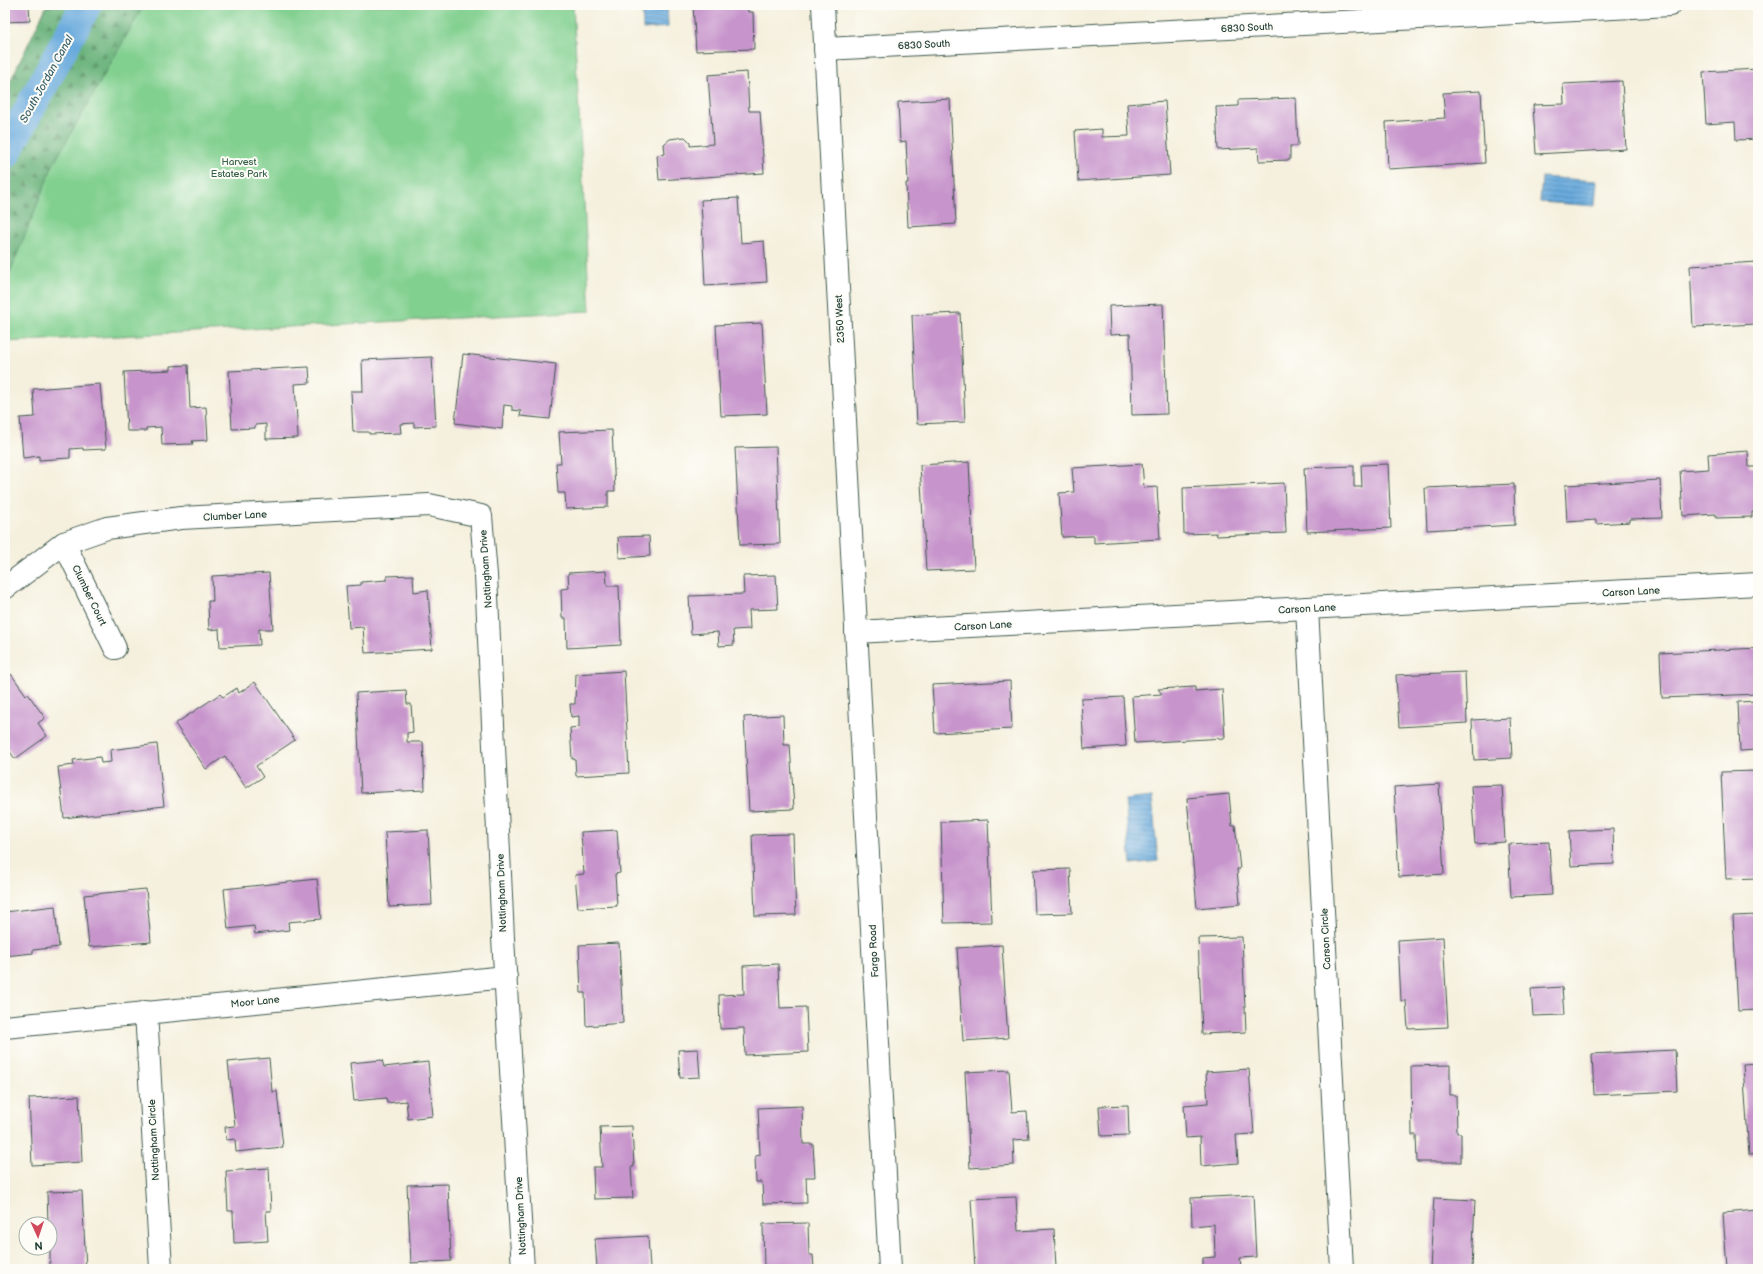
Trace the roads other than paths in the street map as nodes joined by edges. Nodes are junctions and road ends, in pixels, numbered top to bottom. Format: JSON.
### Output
{"nodes":[{"id":1,"x":823,"y":5,"type":"edge"},
{"id":2,"x":1670,"y":5,"type":"edge"},
{"id":3,"x":825,"y":49,"type":"junction"},
{"id":4,"x":481,"y":516,"type":"joint"},
{"id":5,"x":64,"y":543,"type":"junction"},
{"id":6,"x":1758,"y":584,"type":"edge"},
{"id":7,"x":5,"y":588,"type":"edge"},
{"id":8,"x":1307,"y":608,"type":"junction"},
{"id":9,"x":856,"y":632,"type":"junction"},
{"id":10,"x":115,"y":648,"type":"dead end"},
{"id":11,"x":506,"y":977,"type":"junction"},
{"id":12,"x":146,"y":1012,"type":"junction"},
{"id":13,"x":5,"y":1027,"type":"edge"},
{"id":14,"x":160,"y":1269,"type":"edge"},
{"id":15,"x":523,"y":1269,"type":"edge"},
{"id":16,"x":890,"y":1269,"type":"edge"},
{"id":17,"x":1342,"y":1269,"type":"edge"}],
"edges":[{"from":1,"to":3,"type":"street","name":"2350 West"},
{"from":2,"to":3,"type":"street","name":"6830 South"},
{"from":3,"to":9,"type":"street","name":"2350 West"},
{"from":4,"to":5,"type":"street","name":"Clumber Lane"},
{"from":4,"to":11,"type":"street","name":"Nottingham Drive"},
{"from":5,"to":7,"type":"street","name":"Clumber Lane"},
{"from":5,"to":10,"type":"street","name":"Clumber Court"},
{"from":6,"to":8,"type":"street","name":"Carson Lane"},
{"from":8,"to":9,"type":"street","name":"Carson Lane"},
{"from":8,"to":17,"type":"street","name":"Carson Circle"},
{"from":9,"to":16,"type":"street","name":"Fargo Road"},
{"from":11,"to":12,"type":"street","name":"Moor Lane"},
{"from":11,"to":15,"type":"street","name":"Nottingham Drive"},
{"from":12,"to":13,"type":"street","name":"Moor Lane"},
{"from":12,"to":14,"type":"street","name":"Nottingham Circle"}]}
